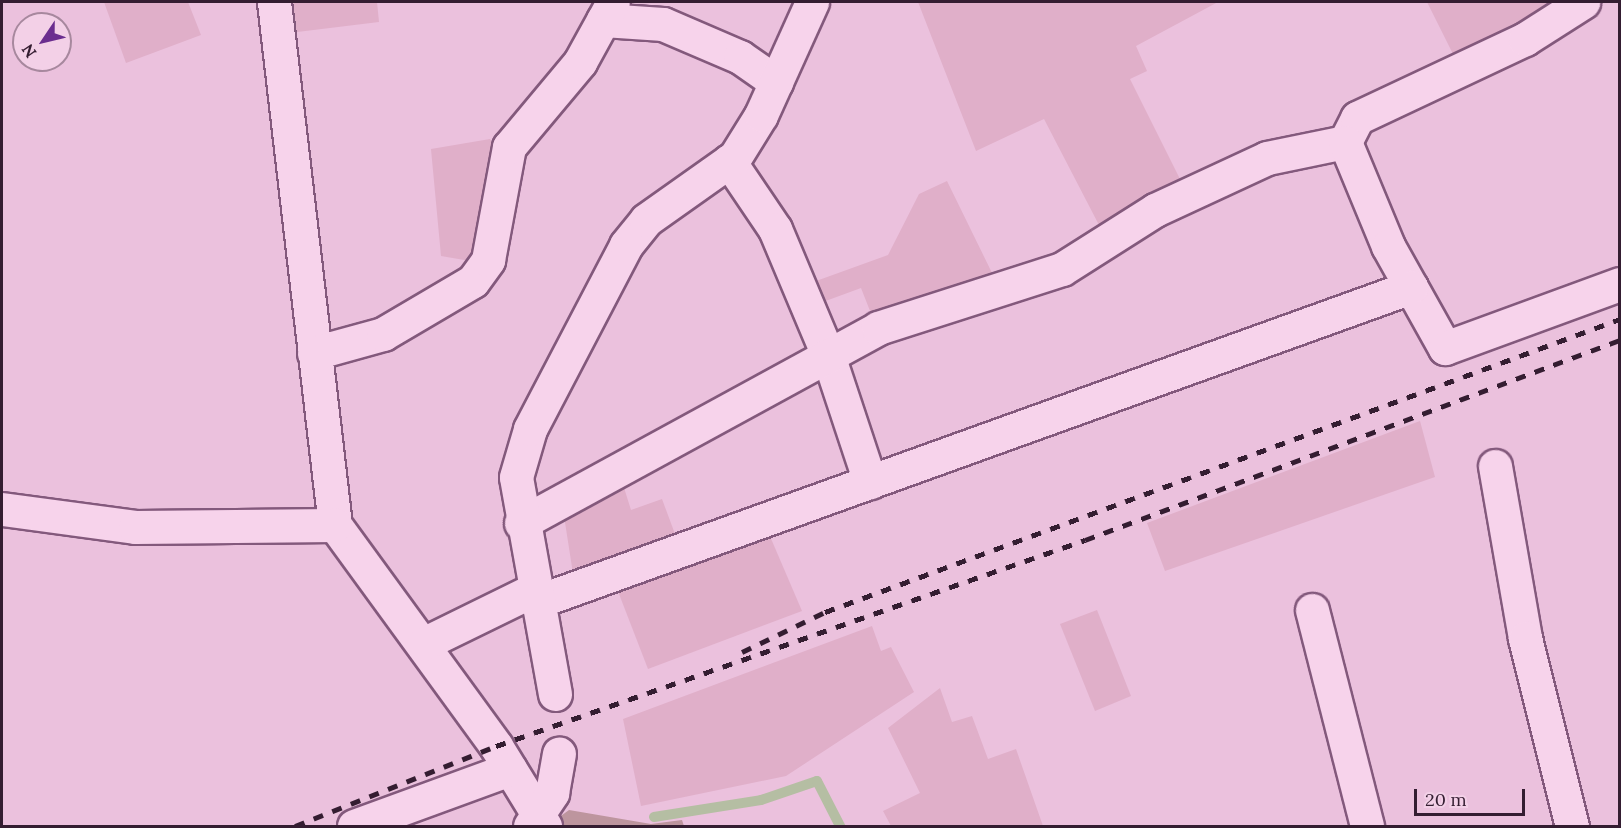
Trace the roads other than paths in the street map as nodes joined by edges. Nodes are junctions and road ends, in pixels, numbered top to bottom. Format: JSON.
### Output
{"nodes":[{"id":1,"x":274,"y":2,"type":"edge"},
{"id":2,"x":812,"y":2,"type":"edge"},
{"id":3,"x":1583,"y":2,"type":"edge"},
{"id":4,"x":608,"y":11,"type":"edge"},
{"id":5,"x":776,"y":82,"type":"junction"},
{"id":6,"x":1345,"y":142,"type":"junction"},
{"id":7,"x":729,"y":161,"type":"junction"},
{"id":8,"x":1620,"y":284,"type":"edge"},
{"id":9,"x":1411,"y":287,"type":"junction"},
{"id":10,"x":314,"y":353,"type":"junction"},
{"id":11,"x":828,"y":355,"type":"junction"},
{"id":12,"x":1495,"y":466,"type":"dead end"},
{"id":13,"x":870,"y":482,"type":"junction"},
{"id":14,"x":2,"y":509,"type":"edge"},
{"id":15,"x":521,"y":523,"type":"junction"},
{"id":16,"x":335,"y":525,"type":"junction"},
{"id":17,"x":535,"y":596,"type":"junction"},
{"id":18,"x":1312,"y":610,"type":"dead end"},
{"id":19,"x":423,"y":644,"type":"junction"},
{"id":20,"x":555,"y":694,"type":"dead end"},
{"id":21,"x":558,"y":754,"type":"dead end"},
{"id":22,"x":510,"y":769,"type":"junction"},
{"id":23,"x":537,"y":823,"type":"edge"},
{"id":24,"x":354,"y":826,"type":"edge"},
{"id":25,"x":1367,"y":826,"type":"edge"},
{"id":26,"x":1572,"y":826,"type":"edge"}],
"edges":[{"from":1,"to":10,"type":"street"},
{"from":2,"to":5,"type":"street"},
{"from":3,"to":6,"type":"street"},
{"from":4,"to":5,"type":"street"},
{"from":4,"to":10,"type":"street"},
{"from":5,"to":7,"type":"street"},
{"from":6,"to":9,"type":"street"},
{"from":6,"to":11,"type":"street"},
{"from":7,"to":11,"type":"street"},
{"from":7,"to":15,"type":"street"},
{"from":8,"to":9,"type":"street"},
{"from":9,"to":13,"type":"street"},
{"from":10,"to":16,"type":"street"},
{"from":11,"to":13,"type":"street"},
{"from":11,"to":15,"type":"street"},
{"from":12,"to":26,"type":"street"},
{"from":13,"to":17,"type":"street"},
{"from":14,"to":16,"type":"street"},
{"from":15,"to":17,"type":"street"},
{"from":16,"to":19,"type":"street"},
{"from":17,"to":19,"type":"street"},
{"from":17,"to":20,"type":"street"},
{"from":18,"to":25,"type":"street"},
{"from":19,"to":22,"type":"street"},
{"from":21,"to":23,"type":"street"},
{"from":22,"to":23,"type":"street"},
{"from":22,"to":24,"type":"street"}]}
